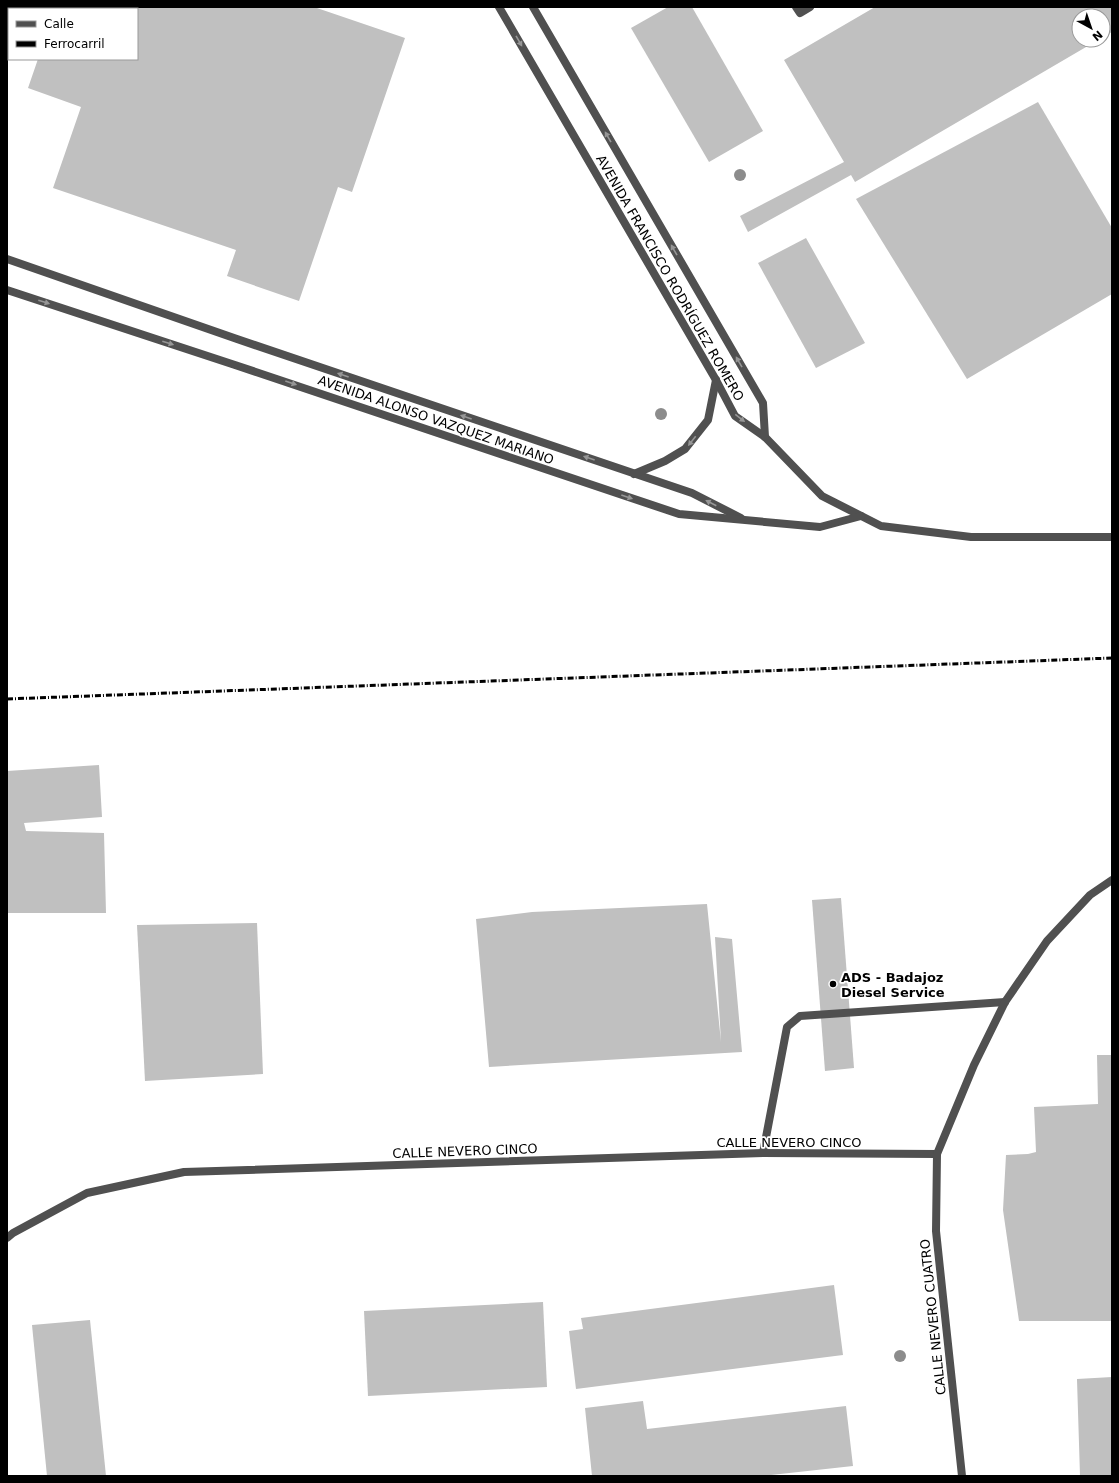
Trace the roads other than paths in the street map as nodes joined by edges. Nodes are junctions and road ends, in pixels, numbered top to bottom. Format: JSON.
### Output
{"nodes":[{"id":1,"x":500,"y":7,"type":"edge"},
{"id":2,"x":533,"y":7,"type":"edge"},
{"id":3,"x":796,"y":7,"type":"edge"},
{"id":4,"x":810,"y":7,"type":"edge"},
{"id":5,"x":7,"y":259,"type":"edge"},
{"id":6,"x":7,"y":290,"type":"edge"},
{"id":7,"x":716,"y":380,"type":"junction"},
{"id":8,"x":765,"y":437,"type":"junction"},
{"id":9,"x":634,"y":474,"type":"junction"},
{"id":10,"x":861,"y":516,"type":"junction"},
{"id":11,"x":745,"y":521,"type":"junction"},
{"id":12,"x":1112,"y":537,"type":"edge"},
{"id":13,"x":1112,"y":880,"type":"edge"},
{"id":14,"x":1005,"y":1002,"type":"junction"},
{"id":15,"x":763,"y":1153,"type":"junction"},
{"id":16,"x":937,"y":1154,"type":"junction"},
{"id":17,"x":7,"y":1238,"type":"edge"},
{"id":18,"x":962,"y":1476,"type":"edge"}],
"edges":[{"from":1,"to":7,"type":"street","name":"AVENIDA FRANCISCO RODRÍGUEZ ROMERO","one_way":true},
{"from":8,"to":2,"type":"street","name":"AVENIDA FRANCISCO RODRÍGUEZ ROMERO","one_way":true},
{"from":3,"to":4,"type":"street"},
{"from":9,"to":5,"type":"street","name":"AVENIDA ALONSO VAZQUEZ MARIANO","one_way":true},
{"from":6,"to":11,"type":"street","name":"AVENIDA ALONSO VAZQUEZ MARIANO","one_way":true},
{"from":7,"to":8,"type":"street","name":"AVENIDA FRANCISCO RODRÍGUEZ ROMERO","one_way":true},
{"from":7,"to":9,"type":"street","one_way":true},
{"from":8,"to":10,"type":"street"},
{"from":11,"to":9,"type":"street","name":"AVENIDA ALONSO VAZQUEZ MARIANO","one_way":true},
{"from":10,"to":11,"type":"street"},
{"from":10,"to":12,"type":"street"},
{"from":13,"to":14,"type":"street"},
{"from":14,"to":15,"type":"street"},
{"from":14,"to":16,"type":"street"},
{"from":15,"to":16,"type":"street","name":"CALLE NEVERO CINCO"},
{"from":15,"to":17,"type":"street","name":"CALLE NEVERO CINCO"},
{"from":16,"to":18,"type":"street","name":"CALLE NEVERO CUATRO"}]}
